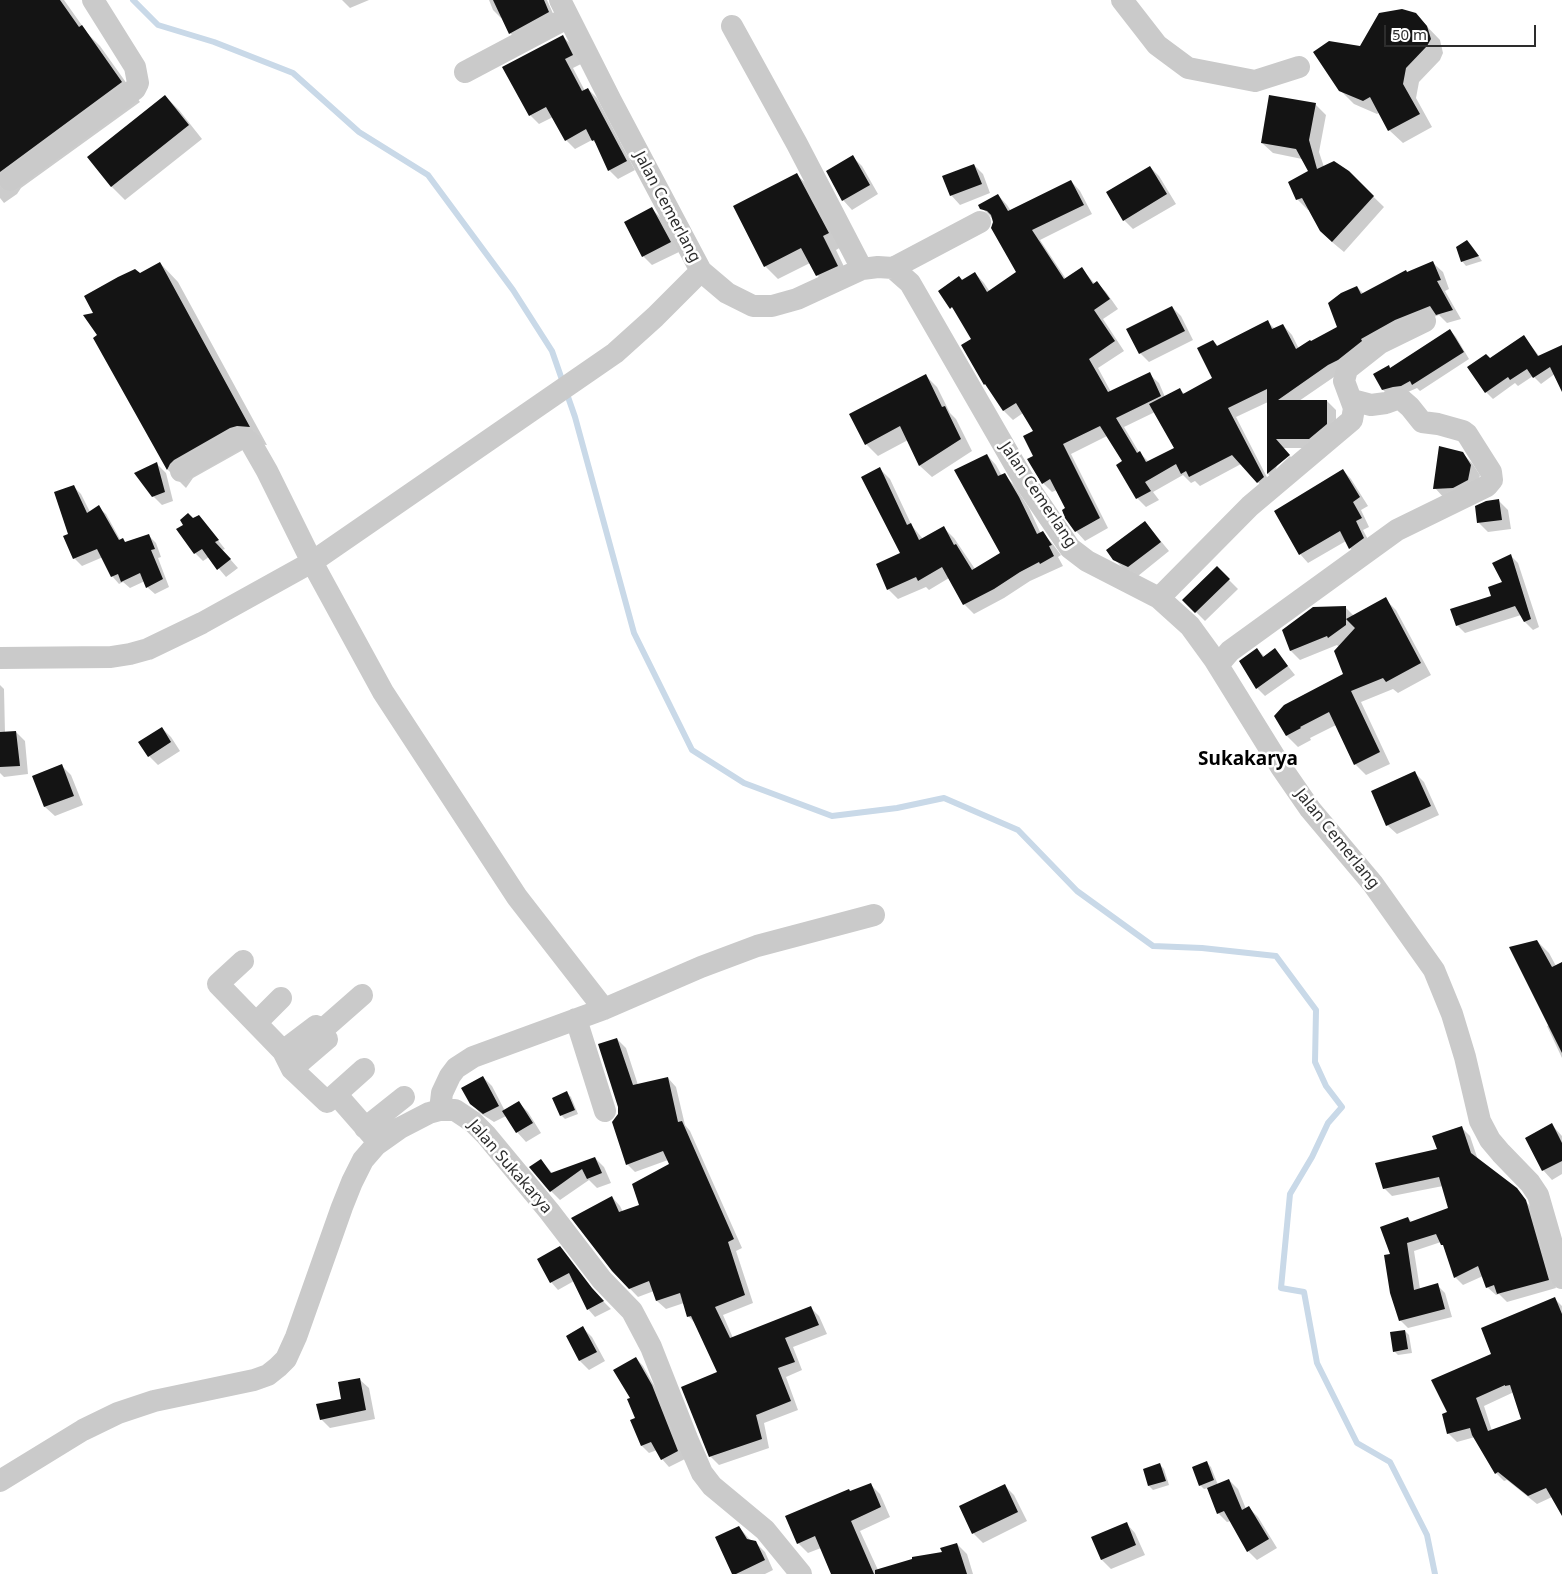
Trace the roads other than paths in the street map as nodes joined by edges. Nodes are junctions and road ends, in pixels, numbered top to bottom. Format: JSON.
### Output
{"nodes":[{"id":1,"x":92,"y":0,"type":"edge"},
{"id":2,"x":1122,"y":0,"type":"edge"},
{"id":3,"x":564,"y":9,"type":"edge"},
{"id":4,"x":732,"y":26,"type":"dead end"},
{"id":5,"x":1299,"y":67,"type":"dead end"},
{"id":6,"x":465,"y":72,"type":"dead end"},
{"id":7,"x":10,"y":180,"type":"dead end"},
{"id":8,"x":980,"y":222,"type":"dead end"},
{"id":9,"x":893,"y":268,"type":"junction"},
{"id":10,"x":862,"y":269,"type":"junction"},
{"id":11,"x":701,"y":271,"type":"junction"},
{"id":12,"x":1425,"y":321,"type":"dead end"},
{"id":13,"x":1352,"y":400,"type":"junction"},
{"id":14,"x":181,"y":472,"type":"dead end"},
{"id":15,"x":312,"y":562,"type":"junction"},
{"id":16,"x":1159,"y":598,"type":"junction"},
{"id":17,"x":0,"y":658,"type":"edge"},
{"id":18,"x":1218,"y":665,"type":"junction"},
{"id":19,"x":874,"y":915,"type":"dead end"},
{"id":20,"x":243,"y":961,"type":"dead end"},
{"id":21,"x":362,"y":995,"type":"dead end"},
{"id":22,"x":281,"y":998,"type":"dead end"},
{"id":23,"x":604,"y":1009,"type":"junction"},
{"id":24,"x":576,"y":1019,"type":"junction"},
{"id":25,"x":257,"y":1022,"type":"junction"},
{"id":26,"x":288,"y":1060,"type":"junction"},
{"id":27,"x":364,"y":1069,"type":"dead end"},
{"id":28,"x":336,"y":1094,"type":"junction"},
{"id":29,"x":404,"y":1097,"type":"dead end"},
{"id":30,"x":440,"y":1110,"type":"junction"},
{"id":31,"x":605,"y":1111,"type":"dead end"},
{"id":32,"x":372,"y":1135,"type":"junction"},
{"id":33,"x":1562,"y":1278,"type":"edge"},
{"id":34,"x":0,"y":1481,"type":"edge"},
{"id":35,"x":801,"y":1574,"type":"edge"}],
"edges":[{"from":1,"to":7,"type":"street"},
{"from":2,"to":5,"type":"street"},
{"from":3,"to":6,"type":"street"},
{"from":3,"to":11,"type":"street","name":"Jalan Cemerlang"},
{"from":4,"to":10,"type":"street"},
{"from":8,"to":9,"type":"street"},
{"from":9,"to":10,"type":"street","name":"Jalan Cemerlang"},
{"from":9,"to":16,"type":"street","name":"Jalan Cemerlang"},
{"from":10,"to":11,"type":"street","name":"Jalan Cemerlang"},
{"from":11,"to":15,"type":"street"},
{"from":12,"to":13,"type":"street"},
{"from":13,"to":16,"type":"street"},
{"from":13,"to":18,"type":"street"},
{"from":14,"to":15,"type":"street"},
{"from":15,"to":17,"type":"street"},
{"from":15,"to":23,"type":"street"},
{"from":16,"to":18,"type":"street","name":"Jalan Cemerlang"},
{"from":18,"to":33,"type":"street","name":"Jalan Cemerlang"},
{"from":19,"to":23,"type":"street"},
{"from":20,"to":25,"type":"street"},
{"from":21,"to":26,"type":"street"},
{"from":22,"to":25,"type":"street"},
{"from":23,"to":24,"type":"street"},
{"from":24,"to":30,"type":"street"},
{"from":24,"to":31,"type":"street"},
{"from":25,"to":26,"type":"street"},
{"from":26,"to":28,"type":"street"},
{"from":27,"to":28,"type":"street"},
{"from":28,"to":32,"type":"street"},
{"from":29,"to":32,"type":"street"},
{"from":30,"to":32,"type":"street"},
{"from":30,"to":35,"type":"street","name":"Jalan Sukakarya"},
{"from":32,"to":34,"type":"street"}]}
